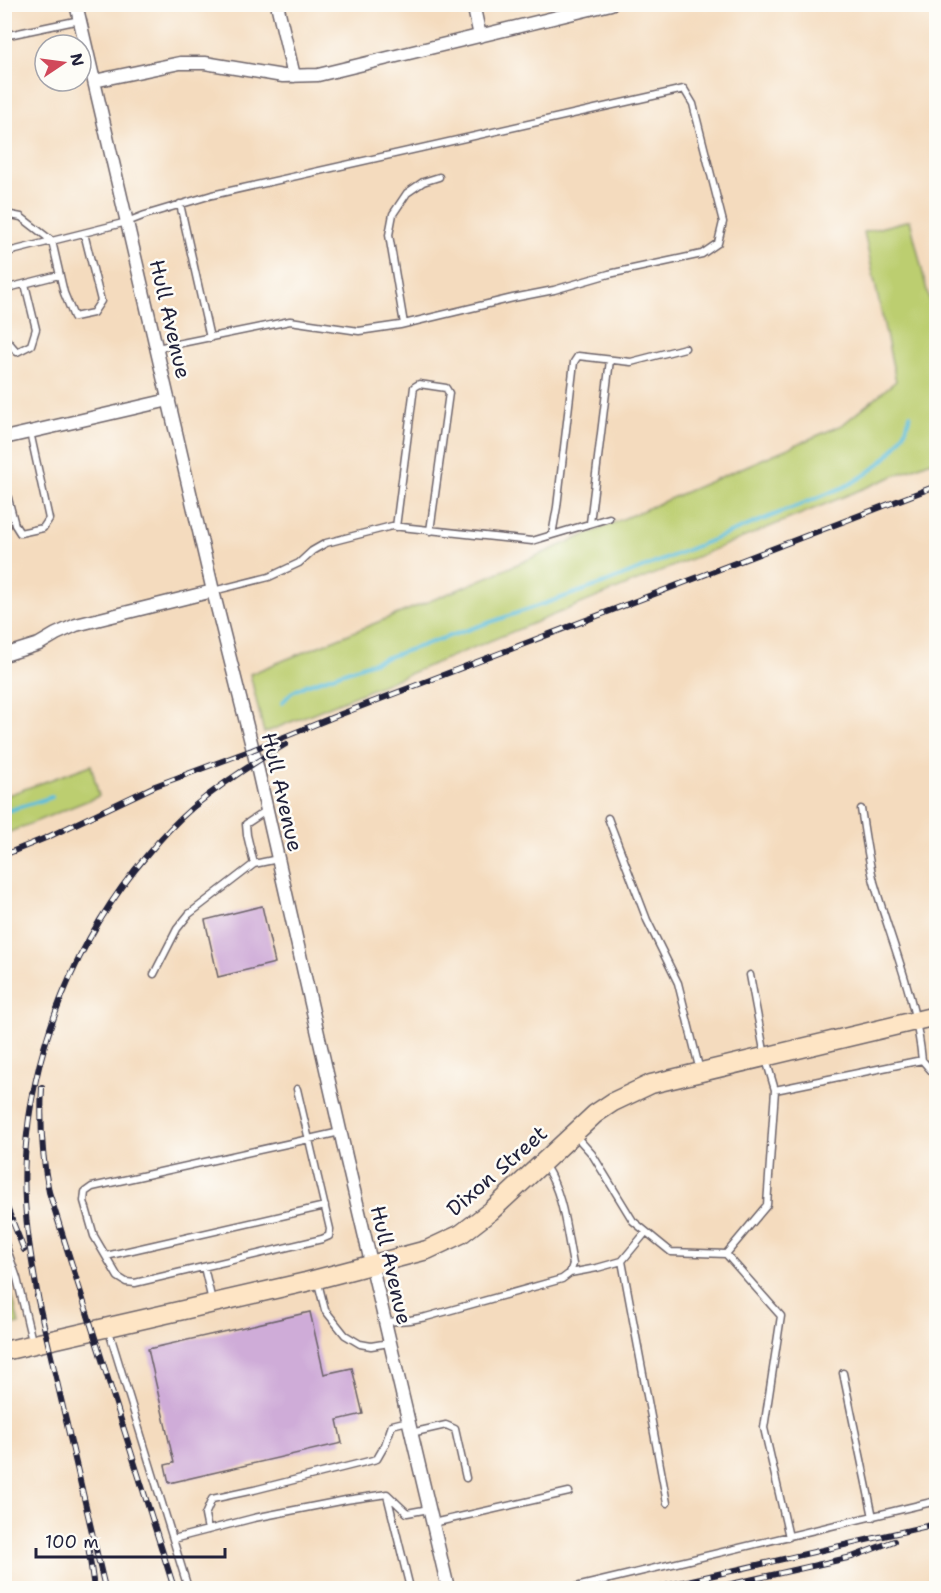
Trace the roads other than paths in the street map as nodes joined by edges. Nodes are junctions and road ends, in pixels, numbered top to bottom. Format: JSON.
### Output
{"nodes":[{"id":1,"x":76,"y":4,"type":"edge"},
{"id":2,"x":277,"y":4,"type":"edge"},
{"id":3,"x":473,"y":4,"type":"edge"},
{"id":4,"x":611,"y":4,"type":"edge"},
{"id":5,"x":80,"y":20,"type":"junction"},
{"id":6,"x":4,"y":36,"type":"edge"},
{"id":7,"x":480,"y":36,"type":"junction"},
{"id":8,"x":294,"y":76,"type":"junction"},
{"id":9,"x":94,"y":81,"type":"junction"},
{"id":10,"x":439,"y":177,"type":"dead end"},
{"id":11,"x":180,"y":204,"type":"junction"},
{"id":12,"x":4,"y":217,"type":"edge"},
{"id":13,"x":127,"y":222,"type":"junction"},
{"id":14,"x":84,"y":233,"type":"junction"},
{"id":15,"x":52,"y":241,"type":"junction"},
{"id":16,"x":4,"y":253,"type":"edge"},
{"id":17,"x":59,"y":275,"type":"junction"},
{"id":18,"x":25,"y":284,"type":"junction"},
{"id":19,"x":4,"y":289,"type":"edge"},
{"id":20,"x":404,"y":324,"type":"junction"},
{"id":21,"x":4,"y":337,"type":"edge"},
{"id":22,"x":210,"y":338,"type":"junction"},
{"id":23,"x":157,"y":348,"type":"junction"},
{"id":24,"x":685,"y":348,"type":"dead end"},
{"id":25,"x":610,"y":360,"type":"junction"},
{"id":26,"x":169,"y":400,"type":"junction"},
{"id":27,"x":30,"y":432,"type":"junction"},
{"id":28,"x":4,"y":438,"type":"edge"},
{"id":29,"x":4,"y":483,"type":"edge"},
{"id":30,"x":609,"y":518,"type":"dead end"},
{"id":31,"x":590,"y":523,"type":"junction"},
{"id":32,"x":396,"y":527,"type":"junction"},
{"id":33,"x":430,"y":531,"type":"junction"},
{"id":34,"x":552,"y":535,"type":"junction"},
{"id":35,"x":213,"y":591,"type":"junction"},
{"id":36,"x":4,"y":655,"type":"edge"},
{"id":37,"x":861,"y":809,"type":"dead end"},
{"id":38,"x":267,"y":810,"type":"junction"},
{"id":39,"x":608,"y":818,"type":"dead end"},
{"id":40,"x":278,"y":859,"type":"junction"},
{"id":41,"x":254,"y":864,"type":"junction"},
{"id":42,"x":154,"y":974,"type":"dead end"},
{"id":43,"x":750,"y":975,"type":"dead end"},
{"id":44,"x":936,"y":1016,"type":"edge"},
{"id":45,"x":916,"y":1021,"type":"junction"},
{"id":46,"x":765,"y":1056,"type":"junction"},
{"id":47,"x":922,"y":1059,"type":"junction"},
{"id":48,"x":700,"y":1072,"type":"junction"},
{"id":49,"x":936,"y":1076,"type":"edge"},
{"id":50,"x":297,"y":1089,"type":"dead end"},
{"id":51,"x":776,"y":1090,"type":"junction"},
{"id":52,"x":340,"y":1132,"type":"junction"},
{"id":53,"x":574,"y":1134,"type":"junction"},
{"id":54,"x":309,"y":1139,"type":"junction"},
{"id":55,"x":543,"y":1163,"type":"junction"},
{"id":56,"x":325,"y":1206,"type":"junction"},
{"id":57,"x":646,"y":1232,"type":"junction"},
{"id":58,"x":4,"y":1241,"type":"edge"},
{"id":59,"x":726,"y":1254,"type":"junction"},
{"id":60,"x":106,"y":1256,"type":"junction"},
{"id":61,"x":622,"y":1261,"type":"junction"},
{"id":62,"x":371,"y":1265,"type":"junction"},
{"id":63,"x":204,"y":1267,"type":"junction"},
{"id":64,"x":570,"y":1273,"type":"junction"},
{"id":65,"x":317,"y":1279,"type":"junction"},
{"id":66,"x":213,"y":1304,"type":"junction"},
{"id":67,"x":385,"y":1322,"type":"junction"},
{"id":68,"x":108,"y":1327,"type":"junction"},
{"id":69,"x":389,"y":1343,"type":"junction"},
{"id":70,"x":33,"y":1345,"type":"junction"},
{"id":71,"x":4,"y":1351,"type":"edge"},
{"id":72,"x":843,"y":1373,"type":"dead end"},
{"id":73,"x":409,"y":1427,"type":"junction"},
{"id":74,"x":466,"y":1478,"type":"dead end"},
{"id":75,"x":569,"y":1492,"type":"dead end"},
{"id":76,"x":387,"y":1494,"type":"junction"},
{"id":77,"x":936,"y":1501,"type":"edge"},
{"id":78,"x":667,"y":1503,"type":"dead end"},
{"id":79,"x":429,"y":1509,"type":"junction"},
{"id":80,"x":873,"y":1517,"type":"junction"},
{"id":81,"x":432,"y":1523,"type":"junction"},
{"id":82,"x":208,"y":1530,"type":"junction"},
{"id":83,"x":789,"y":1537,"type":"junction"},
{"id":84,"x":173,"y":1539,"type":"junction"},
{"id":85,"x":188,"y":1588,"type":"edge"},
{"id":86,"x":410,"y":1588,"type":"edge"},
{"id":87,"x":448,"y":1588,"type":"edge"},
{"id":88,"x":572,"y":1588,"type":"edge"}],
"edges":[{"from":1,"to":5,"type":"street","name":"Hull Avenue"},
{"from":2,"to":8,"type":"street"},
{"from":3,"to":7,"type":"street"},
{"from":4,"to":7,"type":"street"},
{"from":5,"to":6,"type":"lane"},
{"from":5,"to":9,"type":"street","name":"Hull Avenue"},
{"from":7,"to":8,"type":"street"},
{"from":8,"to":9,"type":"street"},
{"from":9,"to":13,"type":"street","name":"Hull Avenue"},
{"from":10,"to":20,"type":"lane"},
{"from":11,"to":13,"type":"lane"},
{"from":11,"to":20,"type":"lane"},
{"from":11,"to":22,"type":"lane"},
{"from":12,"to":15,"type":"lane"},
{"from":13,"to":14,"type":"lane"},
{"from":13,"to":23,"type":"street","name":"Hull Avenue"},
{"from":14,"to":15,"type":"lane"},
{"from":14,"to":17,"type":"lane"},
{"from":15,"to":16,"type":"lane"},
{"from":15,"to":17,"type":"lane"},
{"from":17,"to":18,"type":"lane"},
{"from":18,"to":19,"type":"lane"},
{"from":18,"to":21,"type":"lane"},
{"from":20,"to":22,"type":"lane"},
{"from":22,"to":23,"type":"lane"},
{"from":23,"to":26,"type":"street","name":"Hull Avenue"},
{"from":24,"to":25,"type":"lane"},
{"from":25,"to":31,"type":"lane"},
{"from":25,"to":34,"type":"lane"},
{"from":26,"to":27,"type":"street"},
{"from":26,"to":35,"type":"street","name":"Hull Avenue"},
{"from":27,"to":28,"type":"street"},
{"from":27,"to":29,"type":"lane"},
{"from":30,"to":31,"type":"lane"},
{"from":31,"to":34,"type":"lane"},
{"from":32,"to":33,"type":"lane"},
{"from":32,"to":33,"type":"lane"},
{"from":32,"to":35,"type":"lane"},
{"from":33,"to":34,"type":"lane"},
{"from":35,"to":36,"type":"street"},
{"from":35,"to":38,"type":"street","name":"Hull Avenue"},
{"from":37,"to":45,"type":"lane"},
{"from":38,"to":40,"type":"street","name":"Hull Avenue"},
{"from":38,"to":41,"type":"lane"},
{"from":39,"to":48,"type":"lane"},
{"from":40,"to":41,"type":"lane"},
{"from":40,"to":52,"type":"street","name":"Hull Avenue"},
{"from":41,"to":42,"type":"lane"},
{"from":43,"to":46,"type":"lane"},
{"from":44,"to":45,"type":"street","name":"Dixon Street"},
{"from":45,"to":46,"type":"street","name":"Dixon Street"},
{"from":45,"to":47,"type":"lane"},
{"from":46,"to":48,"type":"street","name":"Dixon Street"},
{"from":46,"to":51,"type":"lane"},
{"from":47,"to":49,"type":"lane"},
{"from":47,"to":51,"type":"lane"},
{"from":48,"to":53,"type":"street","name":"Dixon Street"},
{"from":50,"to":54,"type":"lane"},
{"from":51,"to":59,"type":"lane"},
{"from":52,"to":54,"type":"lane"},
{"from":52,"to":62,"type":"street","name":"Hull Avenue"},
{"from":53,"to":55,"type":"street","name":"Dixon Street"},
{"from":53,"to":57,"type":"lane"},
{"from":54,"to":56,"type":"lane"},
{"from":54,"to":60,"type":"lane"},
{"from":55,"to":62,"type":"street","name":"Dixon Street"},
{"from":55,"to":64,"type":"lane"},
{"from":56,"to":60,"type":"lane"},
{"from":56,"to":63,"type":"lane"},
{"from":57,"to":59,"type":"lane"},
{"from":57,"to":61,"type":"lane"},
{"from":58,"to":70,"type":"lane"},
{"from":59,"to":83,"type":"lane"},
{"from":60,"to":63,"type":"lane"},
{"from":61,"to":64,"type":"lane"},
{"from":61,"to":78,"type":"lane"},
{"from":62,"to":65,"type":"street","name":"Dixon Street"},
{"from":62,"to":67,"type":"street","name":"Hull Avenue"},
{"from":63,"to":66,"type":"lane"},
{"from":64,"to":67,"type":"lane"},
{"from":65,"to":66,"type":"street","name":"Dixon Street"},
{"from":65,"to":69,"type":"lane"},
{"from":66,"to":68,"type":"street","name":"Dixon Street"},
{"from":67,"to":69,"type":"street","name":"Hull Avenue"},
{"from":68,"to":70,"type":"street","name":"Dixon Street"},
{"from":68,"to":84,"type":"lane"},
{"from":69,"to":73,"type":"street","name":"Hull Avenue"},
{"from":70,"to":71,"type":"street","name":"Dixon Street"},
{"from":72,"to":80,"type":"lane"},
{"from":73,"to":74,"type":"lane"},
{"from":73,"to":79,"type":"street","name":"Hull Avenue"},
{"from":73,"to":82,"type":"lane"},
{"from":75,"to":81,"type":"lane"},
{"from":76,"to":79,"type":"lane"},
{"from":76,"to":82,"type":"lane"},
{"from":76,"to":86,"type":"lane"},
{"from":77,"to":80,"type":"lane"},
{"from":79,"to":81,"type":"street","name":"Hull Avenue"},
{"from":80,"to":83,"type":"lane"},
{"from":81,"to":87,"type":"street","name":"Hull Avenue"},
{"from":82,"to":84,"type":"lane"},
{"from":83,"to":88,"type":"lane"},
{"from":84,"to":85,"type":"lane"}]}
